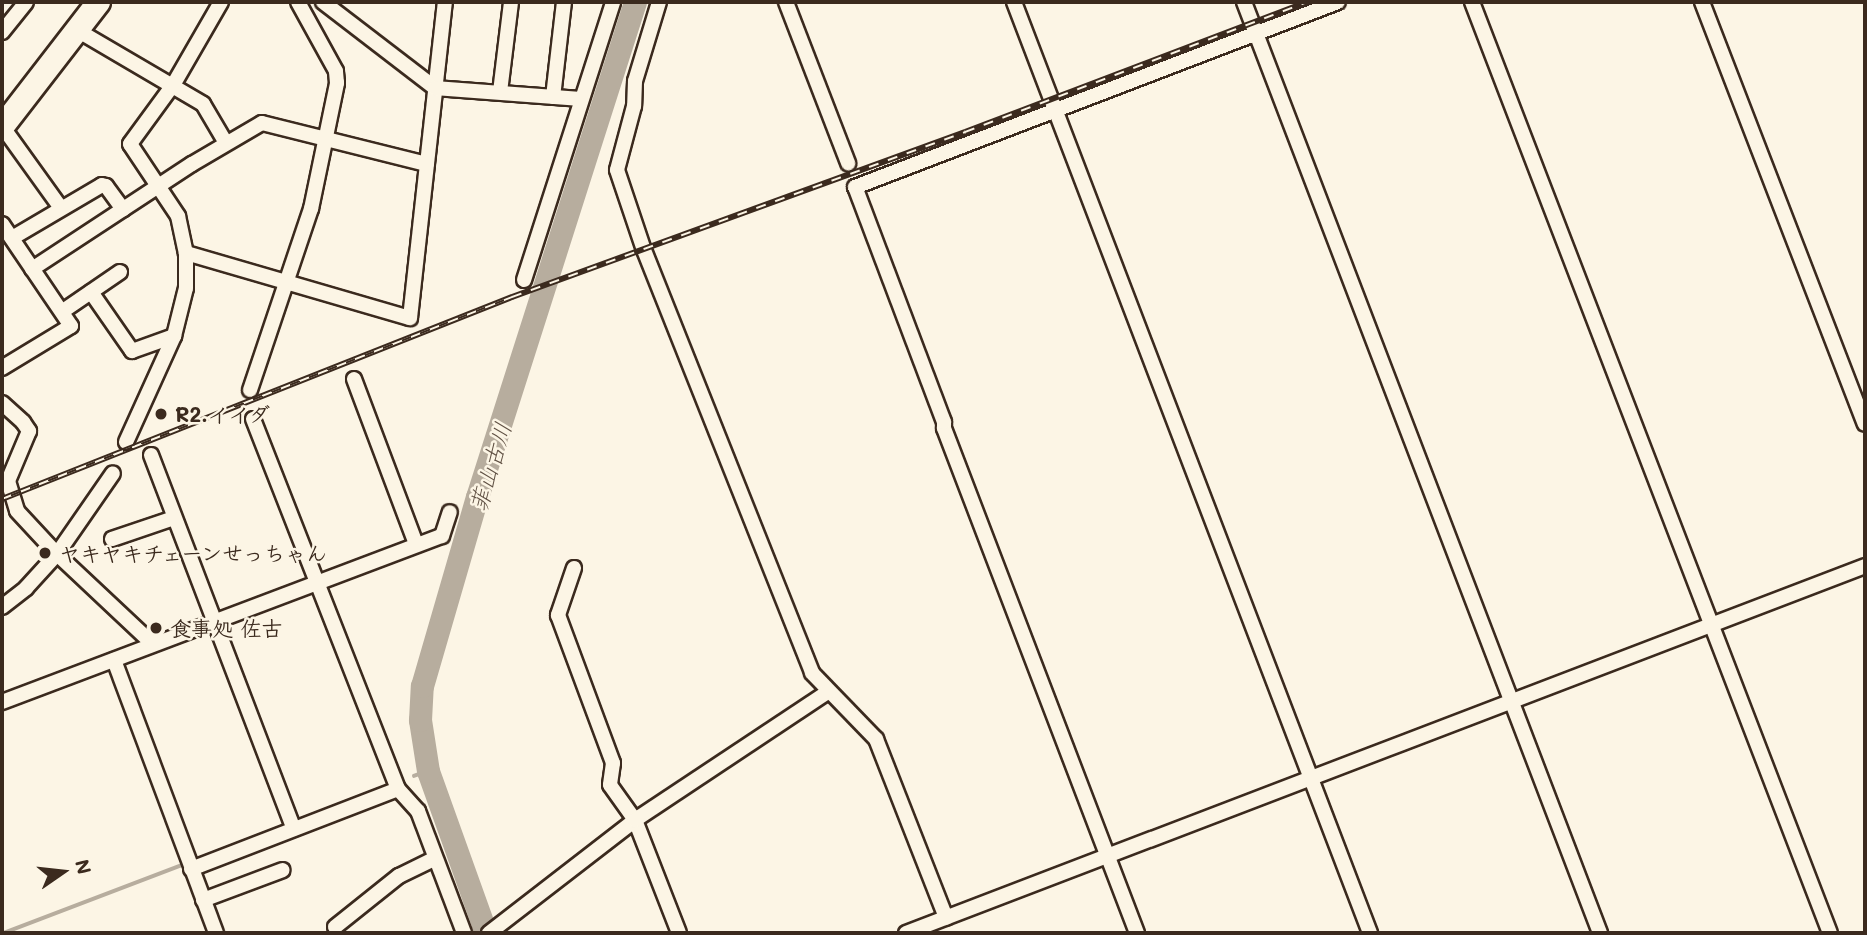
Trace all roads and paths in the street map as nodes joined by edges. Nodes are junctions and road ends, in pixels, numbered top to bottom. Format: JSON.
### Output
{"nodes":[{"id":1,"x":26,"y":2,"type":"edge"},
{"id":2,"x":98,"y":2,"type":"edge"},
{"id":3,"x":221,"y":2,"type":"edge"},
{"id":4,"x":298,"y":2,"type":"edge"},
{"id":5,"x":323,"y":2,"type":"edge"},
{"id":6,"x":445,"y":2,"type":"edge"},
{"id":7,"x":511,"y":2,"type":"edge"},
{"id":8,"x":564,"y":2,"type":"edge"},
{"id":9,"x":613,"y":2,"type":"edge"},
{"id":10,"x":659,"y":2,"type":"edge"},
{"id":11,"x":786,"y":2,"type":"edge"},
{"id":12,"x":1014,"y":2,"type":"edge"},
{"id":13,"x":1244,"y":2,"type":"edge"},
{"id":14,"x":1338,"y":2,"type":"edge"},
{"id":15,"x":1472,"y":2,"type":"edge"},
{"id":16,"x":1702,"y":2,"type":"edge"},
{"id":17,"x":77,"y":30,"type":"junction"},
{"id":18,"x":2,"y":32,"type":"edge"},
{"id":19,"x":1256,"y":33,"type":"junction"},
{"id":20,"x":173,"y":85,"type":"junction"},
{"id":21,"x":435,"y":88,"type":"junction"},
{"id":22,"x":500,"y":92,"type":"junction"},
{"id":23,"x":553,"y":97,"type":"junction"},
{"id":24,"x":581,"y":99,"type":"junction"},
{"id":25,"x":1055,"y":109,"type":"junction"},
{"id":26,"x":2,"y":126,"type":"edge"},
{"id":27,"x":325,"y":139,"type":"junction"},
{"id":28,"x":226,"y":144,"type":"junction"},
{"id":29,"x":848,"y":163,"type":"dead end"},
{"id":30,"x":427,"y":164,"type":"junction"},
{"id":31,"x":160,"y":186,"type":"junction"},
{"id":32,"x":61,"y":208,"type":"junction"},
{"id":33,"x":123,"y":209,"type":"junction"},
{"id":34,"x":2,"y":224,"type":"edge"},
{"id":35,"x":12,"y":238,"type":"junction"},
{"id":36,"x":186,"y":253,"type":"junction"},
{"id":37,"x":32,"y":268,"type":"junction"},
{"id":38,"x":120,"y":272,"type":"dead end"},
{"id":39,"x":524,"y":280,"type":"dead end"},
{"id":40,"x":286,"y":282,"type":"junction"},
{"id":41,"x":91,"y":292,"type":"junction"},
{"id":42,"x":63,"y":311,"type":"junction"},
{"id":43,"x":174,"y":336,"type":"junction"},
{"id":44,"x":2,"y":368,"type":"edge"},
{"id":45,"x":354,"y":379,"type":"dead end"},
{"id":46,"x":250,"y":390,"type":"dead end"},
{"id":47,"x":2,"y":404,"type":"edge"},
{"id":48,"x":253,"y":419,"type":"dead end"},
{"id":49,"x":1865,"y":424,"type":"edge"},
{"id":50,"x":126,"y":442,"type":"dead end"},
{"id":51,"x":151,"y":455,"type":"dead end"},
{"id":52,"x":113,"y":473,"type":"dead end"},
{"id":53,"x":450,"y":512,"type":"dead end"},
{"id":54,"x":174,"y":518,"type":"junction"},
{"id":55,"x":112,"y":539,"type":"dead end"},
{"id":56,"x":416,"y":544,"type":"junction"},
{"id":57,"x":57,"y":554,"type":"junction"},
{"id":58,"x":1865,"y":566,"type":"edge"},
{"id":59,"x":574,"y":568,"type":"dead end"},
{"id":60,"x":316,"y":582,"type":"junction"},
{"id":61,"x":2,"y":607,"type":"edge"},
{"id":62,"x":213,"y":622,"type":"junction"},
{"id":63,"x":1711,"y":626,"type":"junction"},
{"id":64,"x":153,"y":644,"type":"junction"},
{"id":65,"x":114,"y":660,"type":"junction"},
{"id":66,"x":828,"y":692,"type":"junction"},
{"id":67,"x":1513,"y":701,"type":"junction"},
{"id":68,"x":2,"y":702,"type":"edge"},
{"id":69,"x":1311,"y":778,"type":"junction"},
{"id":70,"x":398,"y":789,"type":"junction"},
{"id":71,"x":635,"y":821,"type":"junction"},
{"id":72,"x":294,"y":829,"type":"junction"},
{"id":73,"x":1108,"y":856,"type":"junction"},
{"id":74,"x":434,"y":859,"type":"junction"},
{"id":75,"x":191,"y":869,"type":"junction"},
{"id":76,"x":283,"y":870,"type":"dead end"},
{"id":77,"x":203,"y":900,"type":"junction"},
{"id":78,"x":946,"y":918,"type":"junction"},
{"id":79,"x":335,"y":927,"type":"dead end"},
{"id":80,"x":494,"y":929,"type":"edge"},
{"id":81,"x":216,"y":933,"type":"edge"},
{"id":82,"x":464,"y":933,"type":"edge"},
{"id":83,"x":679,"y":933,"type":"edge"},
{"id":84,"x":909,"y":933,"type":"edge"},
{"id":85,"x":1137,"y":933,"type":"edge"},
{"id":86,"x":1370,"y":933,"type":"edge"},
{"id":87,"x":1600,"y":933,"type":"edge"},
{"id":88,"x":1830,"y":933,"type":"edge"}],
"edges":[{"from":1,"to":18,"type":"street"},
{"from":2,"to":17,"type":"highway"},
{"from":3,"to":20,"type":"street"},
{"from":4,"to":27,"type":"street"},
{"from":5,"to":21,"type":"street"},
{"from":6,"to":21,"type":"street"},
{"from":7,"to":22,"type":"street"},
{"from":8,"to":23,"type":"street"},
{"from":9,"to":24,"type":"street"},
{"from":10,"to":66,"type":"street"},
{"from":11,"to":29,"type":"street"},
{"from":12,"to":25,"type":"street"},
{"from":13,"to":19,"type":"street"},
{"from":14,"to":19,"type":"street"},
{"from":15,"to":63,"type":"street"},
{"from":16,"to":49,"type":"street"},
{"from":17,"to":20,"type":"street"},
{"from":17,"to":26,"type":"highway"},
{"from":19,"to":25,"type":"street"},
{"from":19,"to":67,"type":"street"},
{"from":20,"to":28,"type":"street"},
{"from":20,"to":31,"type":"street"},
{"from":21,"to":22,"type":"street"},
{"from":21,"to":30,"type":"street"},
{"from":22,"to":23,"type":"street"},
{"from":23,"to":24,"type":"street"},
{"from":24,"to":39,"type":"street"},
{"from":25,"to":69,"type":"street"},
{"from":25,"to":73,"type":"street"},
{"from":26,"to":32,"type":"street"},
{"from":27,"to":28,"type":"street"},
{"from":27,"to":30,"type":"street"},
{"from":27,"to":40,"type":"street"},
{"from":28,"to":31,"type":"street"},
{"from":30,"to":40,"type":"street"},
{"from":31,"to":33,"type":"street"},
{"from":31,"to":36,"type":"street"},
{"from":32,"to":33,"type":"street"},
{"from":32,"to":35,"type":"street"},
{"from":33,"to":37,"type":"street"},
{"from":34,"to":35,"type":"street"},
{"from":35,"to":37,"type":"street"},
{"from":36,"to":40,"type":"street"},
{"from":36,"to":43,"type":"street"},
{"from":37,"to":42,"type":"street"},
{"from":38,"to":41,"type":"street"},
{"from":40,"to":46,"type":"street"},
{"from":41,"to":42,"type":"street"},
{"from":41,"to":43,"type":"street"},
{"from":42,"to":44,"type":"street"},
{"from":43,"to":50,"type":"street"},
{"from":45,"to":56,"type":"street"},
{"from":47,"to":57,"type":"street"},
{"from":48,"to":60,"type":"street"},
{"from":51,"to":54,"type":"street"},
{"from":52,"to":57,"type":"street"},
{"from":53,"to":56,"type":"street"},
{"from":54,"to":55,"type":"street"},
{"from":54,"to":62,"type":"street"},
{"from":56,"to":60,"type":"street"},
{"from":57,"to":61,"type":"street"},
{"from":57,"to":64,"type":"street"},
{"from":58,"to":63,"type":"street"},
{"from":59,"to":71,"type":"street"},
{"from":60,"to":62,"type":"street"},
{"from":60,"to":70,"type":"street"},
{"from":62,"to":64,"type":"street"},
{"from":62,"to":72,"type":"street"},
{"from":63,"to":67,"type":"street"},
{"from":63,"to":88,"type":"street"},
{"from":64,"to":65,"type":"street"},
{"from":65,"to":68,"type":"street"},
{"from":65,"to":75,"type":"street"},
{"from":66,"to":71,"type":"street"},
{"from":66,"to":78,"type":"street"},
{"from":67,"to":69,"type":"street"},
{"from":67,"to":87,"type":"street"},
{"from":69,"to":73,"type":"street"},
{"from":69,"to":86,"type":"street"},
{"from":70,"to":72,"type":"street"},
{"from":70,"to":74,"type":"street"},
{"from":71,"to":80,"type":"street"},
{"from":71,"to":83,"type":"street"},
{"from":72,"to":75,"type":"street"},
{"from":73,"to":78,"type":"street"},
{"from":73,"to":85,"type":"street"},
{"from":74,"to":79,"type":"street"},
{"from":74,"to":82,"type":"street"},
{"from":75,"to":77,"type":"street"},
{"from":76,"to":77,"type":"street"},
{"from":77,"to":81,"type":"street"},
{"from":78,"to":84,"type":"street"}]}
